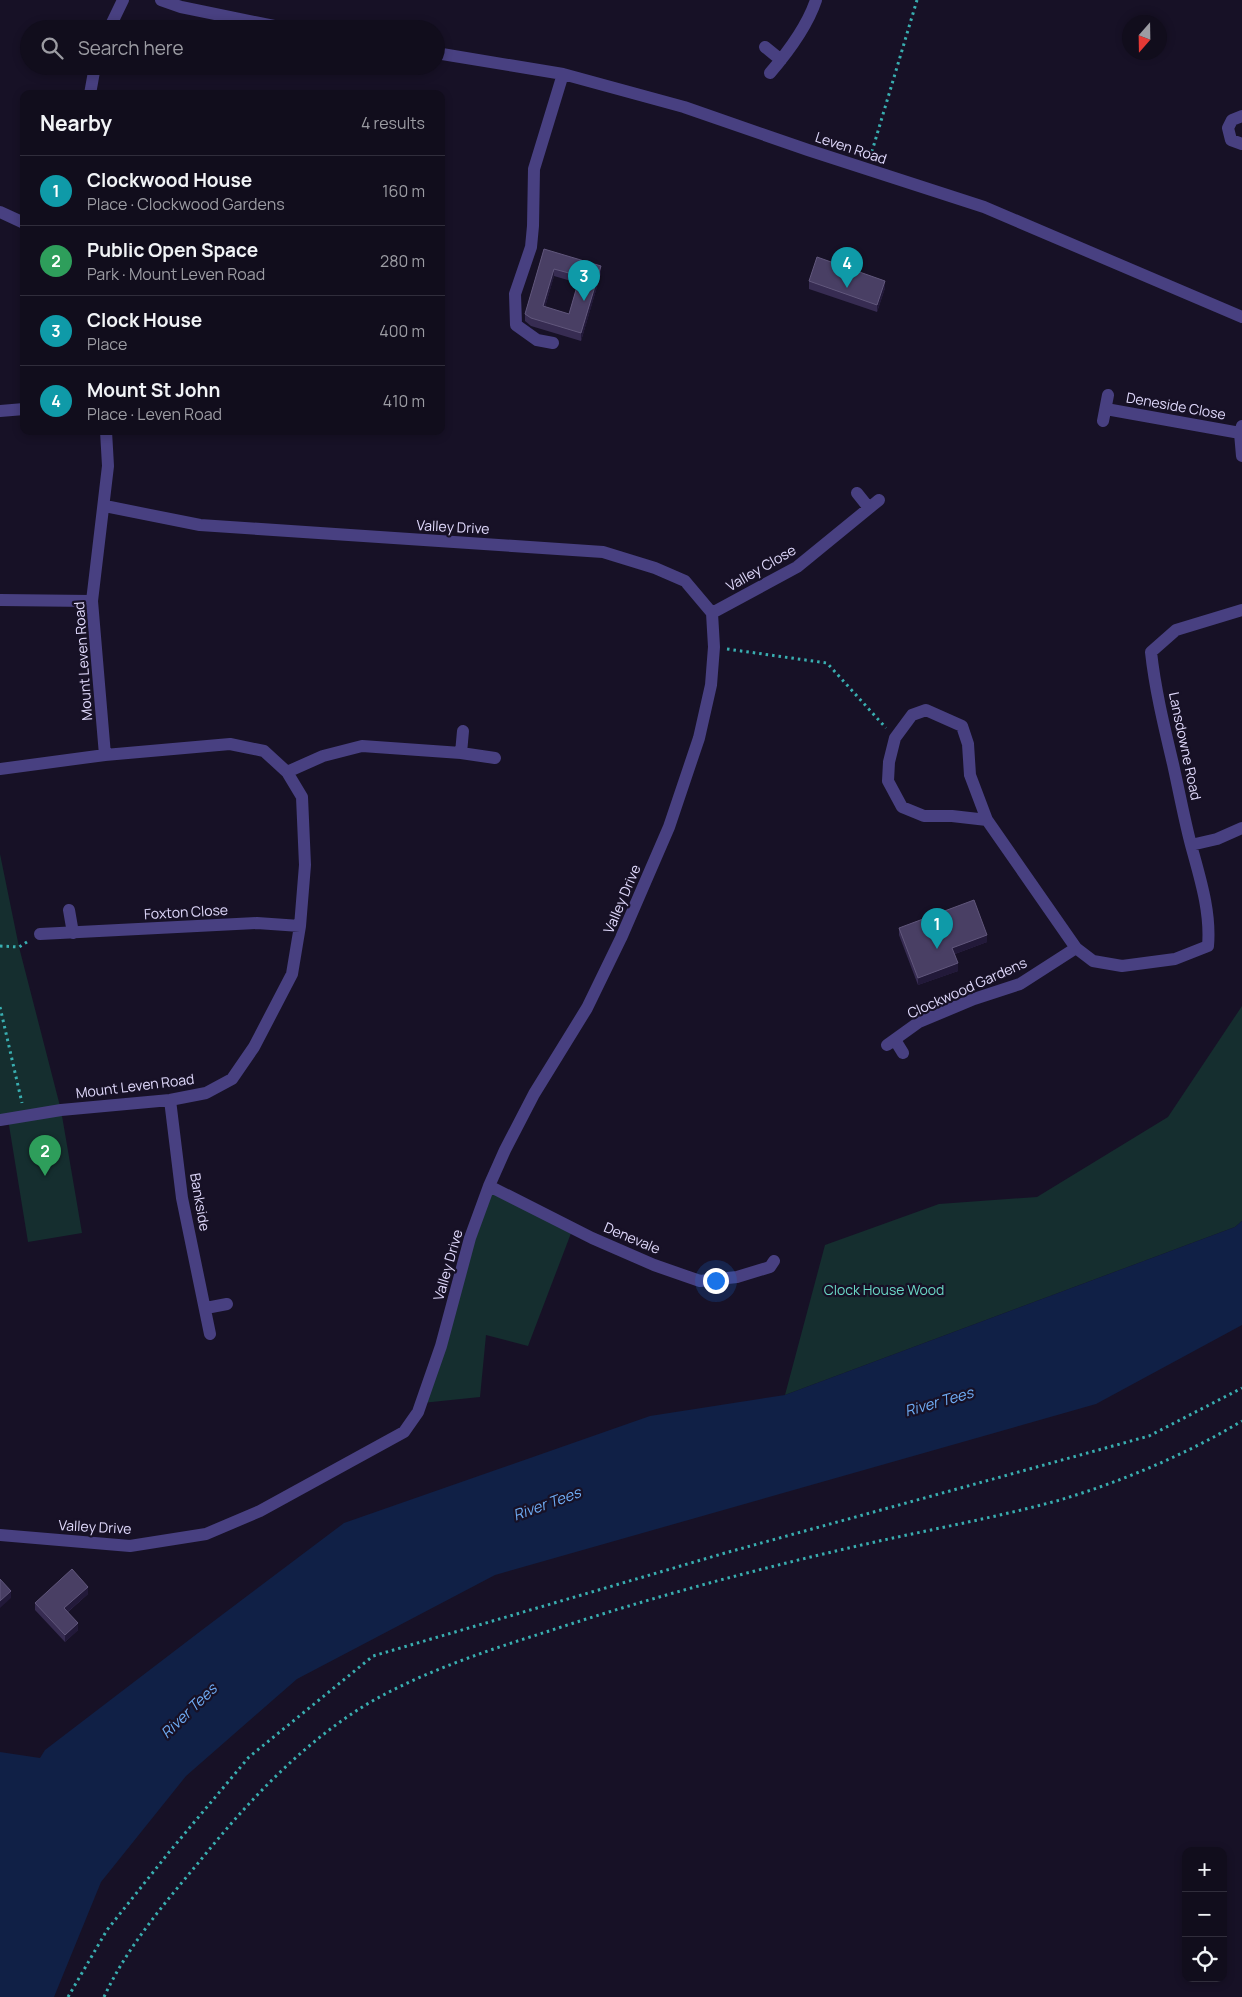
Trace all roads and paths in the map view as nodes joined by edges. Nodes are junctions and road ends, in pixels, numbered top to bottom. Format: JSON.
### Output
{"nodes":[{"id":1,"x":123,"y":0,"type":"edge"},
{"id":2,"x":161,"y":0,"type":"edge"},
{"id":3,"x":816,"y":0,"type":"edge"},
{"id":4,"x":917,"y":0,"type":"edge"},
{"id":5,"x":113,"y":20,"type":"edge"},
{"id":6,"x":245,"y":20,"type":"edge"},
{"id":7,"x":765,"y":46,"type":"dead end"},
{"id":8,"x":445,"y":54,"type":"edge"},
{"id":9,"x":781,"y":60,"type":"junction"},
{"id":10,"x":770,"y":73,"type":"dead end"},
{"id":11,"x":563,"y":74,"type":"junction"},
{"id":12,"x":93,"y":75,"type":"edge"},
{"id":13,"x":91,"y":90,"type":"edge"},
{"id":14,"x":1242,"y":116,"type":"edge"},
{"id":15,"x":1242,"y":144,"type":"edge"},
{"id":16,"x":867,"y":169,"type":"junction"},
{"id":17,"x":0,"y":212,"type":"edge"},
{"id":18,"x":20,"y":221,"type":"edge"},
{"id":19,"x":1242,"y":316,"type":"edge"},
{"id":20,"x":553,"y":343,"type":"dead end"},
{"id":21,"x":1108,"y":395,"type":"dead end"},
{"id":22,"x":20,"y":410,"type":"edge"},
{"id":23,"x":0,"y":411,"type":"edge"},
{"id":24,"x":1241,"y":429,"type":"edge"},
{"id":25,"x":106,"y":435,"type":"edge"},
{"id":26,"x":1242,"y":456,"type":"edge"},
{"id":27,"x":857,"y":493,"type":"dead end"},
{"id":28,"x":880,"y":500,"type":"dead end"},
{"id":29,"x":105,"y":506,"type":"junction"},
{"id":30,"x":869,"y":508,"type":"junction"},
{"id":31,"x":0,"y":600,"type":"edge"},
{"id":32,"x":92,"y":601,"type":"junction"},
{"id":33,"x":1242,"y":610,"type":"edge"},
{"id":34,"x":712,"y":613,"type":"junction"},
{"id":35,"x":714,"y":647,"type":"junction"},
{"id":36,"x":463,"y":731,"type":"dead end"},
{"id":37,"x":895,"y":738,"type":"junction"},
{"id":38,"x":461,"y":753,"type":"junction"},
{"id":39,"x":105,"y":755,"type":"junction"},
{"id":40,"x":495,"y":758,"type":"dead end"},
{"id":41,"x":0,"y":768,"type":"edge"},
{"id":42,"x":287,"y":772,"type":"junction"},
{"id":43,"x":987,"y":820,"type":"junction"},
{"id":44,"x":1242,"y":828,"type":"edge"},
{"id":45,"x":1191,"y":845,"type":"junction"},
{"id":46,"x":69,"y":910,"type":"dead end"},
{"id":47,"x":300,"y":926,"type":"junction"},
{"id":48,"x":73,"y":933,"type":"junction"},
{"id":49,"x":40,"y":934,"type":"joint"},
{"id":50,"x":0,"y":946,"type":"edge"},
{"id":51,"x":1076,"y":948,"type":"junction"},
{"id":52,"x":0,"y":1006,"type":"edge"},
{"id":53,"x":904,"y":1053,"type":"dead end"},
{"id":54,"x":170,"y":1100,"type":"junction"},
{"id":55,"x":25,"y":1116,"type":"junction"},
{"id":56,"x":0,"y":1120,"type":"edge"},
{"id":57,"x":489,"y":1186,"type":"junction"},
{"id":58,"x":770,"y":1260,"type":"dead end"},
{"id":59,"x":227,"y":1304,"type":"dead end"},
{"id":60,"x":206,"y":1308,"type":"junction"},
{"id":61,"x":210,"y":1334,"type":"dead end"},
{"id":62,"x":1242,"y":1388,"type":"edge"},
{"id":63,"x":1242,"y":1421,"type":"edge"},
{"id":64,"x":0,"y":1535,"type":"edge"},
{"id":65,"x":68,"y":1997,"type":"edge"},
{"id":66,"x":104,"y":1997,"type":"edge"}],
"edges":[{"from":1,"to":5,"type":"street"},
{"from":2,"to":6,"type":"street"},
{"from":3,"to":9,"type":"street"},
{"from":4,"to":16,"type":"path"},
{"from":7,"to":9,"type":"street"},
{"from":8,"to":11,"type":"street","name":"Leven Road"},
{"from":9,"to":10,"type":"street"},
{"from":11,"to":16,"type":"street","name":"Leven Road"},
{"from":11,"to":20,"type":"street"},
{"from":12,"to":13,"type":"street"},
{"from":14,"to":15,"type":"street"},
{"from":16,"to":19,"type":"street","name":"Leven Road"},
{"from":17,"to":18,"type":"street"},
{"from":21,"to":24,"type":"street","name":"Deneside Close"},
{"from":22,"to":23,"type":"street"},
{"from":24,"to":26,"type":"street"},
{"from":25,"to":29,"type":"street"},
{"from":27,"to":30,"type":"street"},
{"from":28,"to":30,"type":"street","name":"Valley Close"},
{"from":29,"to":32,"type":"street","name":"Mount Leven Road"},
{"from":29,"to":34,"type":"street","name":"Valley Drive"},
{"from":30,"to":34,"type":"street","name":"Valley Close"},
{"from":31,"to":32,"type":"street"},
{"from":32,"to":39,"type":"street","name":"Mount Leven Road"},
{"from":33,"to":45,"type":"street","name":"Lansdowne Road"},
{"from":34,"to":35,"type":"street","name":"Valley Drive"},
{"from":35,"to":37,"type":"path"},
{"from":35,"to":57,"type":"street","name":"Valley Drive"},
{"from":36,"to":38,"type":"street"},
{"from":37,"to":43,"type":"street"},
{"from":37,"to":43,"type":"street"},
{"from":38,"to":40,"type":"street"},
{"from":38,"to":42,"type":"street"},
{"from":39,"to":41,"type":"street","name":"Mount Leven Road"},
{"from":39,"to":42,"type":"street","name":"Mount Leven Road"},
{"from":42,"to":47,"type":"street","name":"Mount Leven Road"},
{"from":43,"to":51,"type":"street"},
{"from":44,"to":45,"type":"street"},
{"from":45,"to":51,"type":"street","name":"Lansdowne Road"},
{"from":46,"to":48,"type":"street"},
{"from":47,"to":48,"type":"street","name":"Foxton Close"},
{"from":47,"to":54,"type":"street","name":"Mount Leven Road"},
{"from":48,"to":49,"type":"street","name":"Foxton Close"},
{"from":49,"to":50,"type":"path"},
{"from":51,"to":53,"type":"street","name":"Clockwood Gardens"},
{"from":52,"to":55,"type":"path"},
{"from":54,"to":55,"type":"street","name":"Mount Leven Road"},
{"from":54,"to":60,"type":"street","name":"Bankside"},
{"from":55,"to":56,"type":"street","name":"Mount Leven Road"},
{"from":57,"to":58,"type":"street","name":"Denevale"},
{"from":57,"to":64,"type":"street","name":"Valley Drive"},
{"from":59,"to":60,"type":"street"},
{"from":60,"to":61,"type":"street","name":"Bankside"},
{"from":62,"to":65,"type":"path"},
{"from":63,"to":66,"type":"path"}]}
